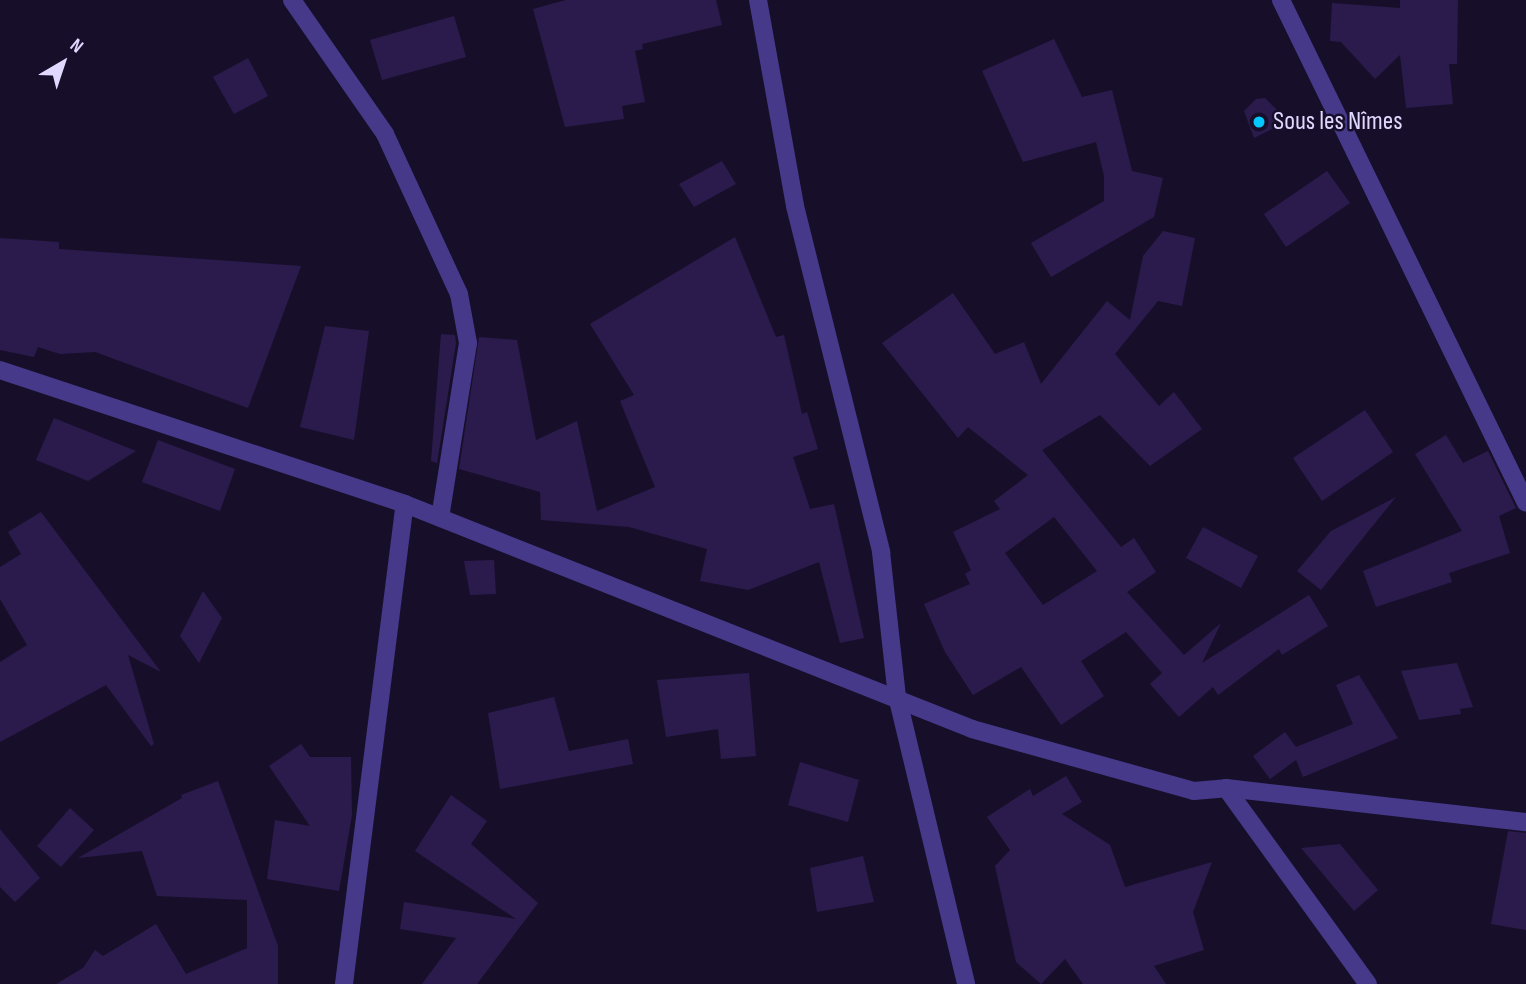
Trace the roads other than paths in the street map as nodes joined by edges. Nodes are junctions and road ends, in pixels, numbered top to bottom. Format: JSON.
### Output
{"nodes":[{"id":1,"x":292,"y":0,"type":"edge"},
{"id":2,"x":758,"y":0,"type":"edge"},
{"id":3,"x":1281,"y":0,"type":"edge"},
{"id":4,"x":0,"y":370,"type":"edge"},
{"id":5,"x":1526,"y":503,"type":"edge"},
{"id":6,"x":405,"y":505,"type":"junction"},
{"id":7,"x":440,"y":518,"type":"junction"},
{"id":8,"x":897,"y":696,"type":"junction"},
{"id":9,"x":1226,"y":789,"type":"junction"},
{"id":10,"x":1526,"y":822,"type":"edge"},
{"id":11,"x":344,"y":984,"type":"edge"},
{"id":12,"x":966,"y":984,"type":"edge"},
{"id":13,"x":1368,"y":984,"type":"edge"}],
"edges":[{"from":1,"to":7,"type":"street"},
{"from":2,"to":8,"type":"street"},
{"from":3,"to":5,"type":"street"},
{"from":4,"to":6,"type":"street"},
{"from":6,"to":7,"type":"street"},
{"from":6,"to":11,"type":"street"},
{"from":7,"to":8,"type":"street"},
{"from":8,"to":9,"type":"street"},
{"from":8,"to":12,"type":"street"},
{"from":9,"to":10,"type":"street"},
{"from":9,"to":13,"type":"street"}]}
